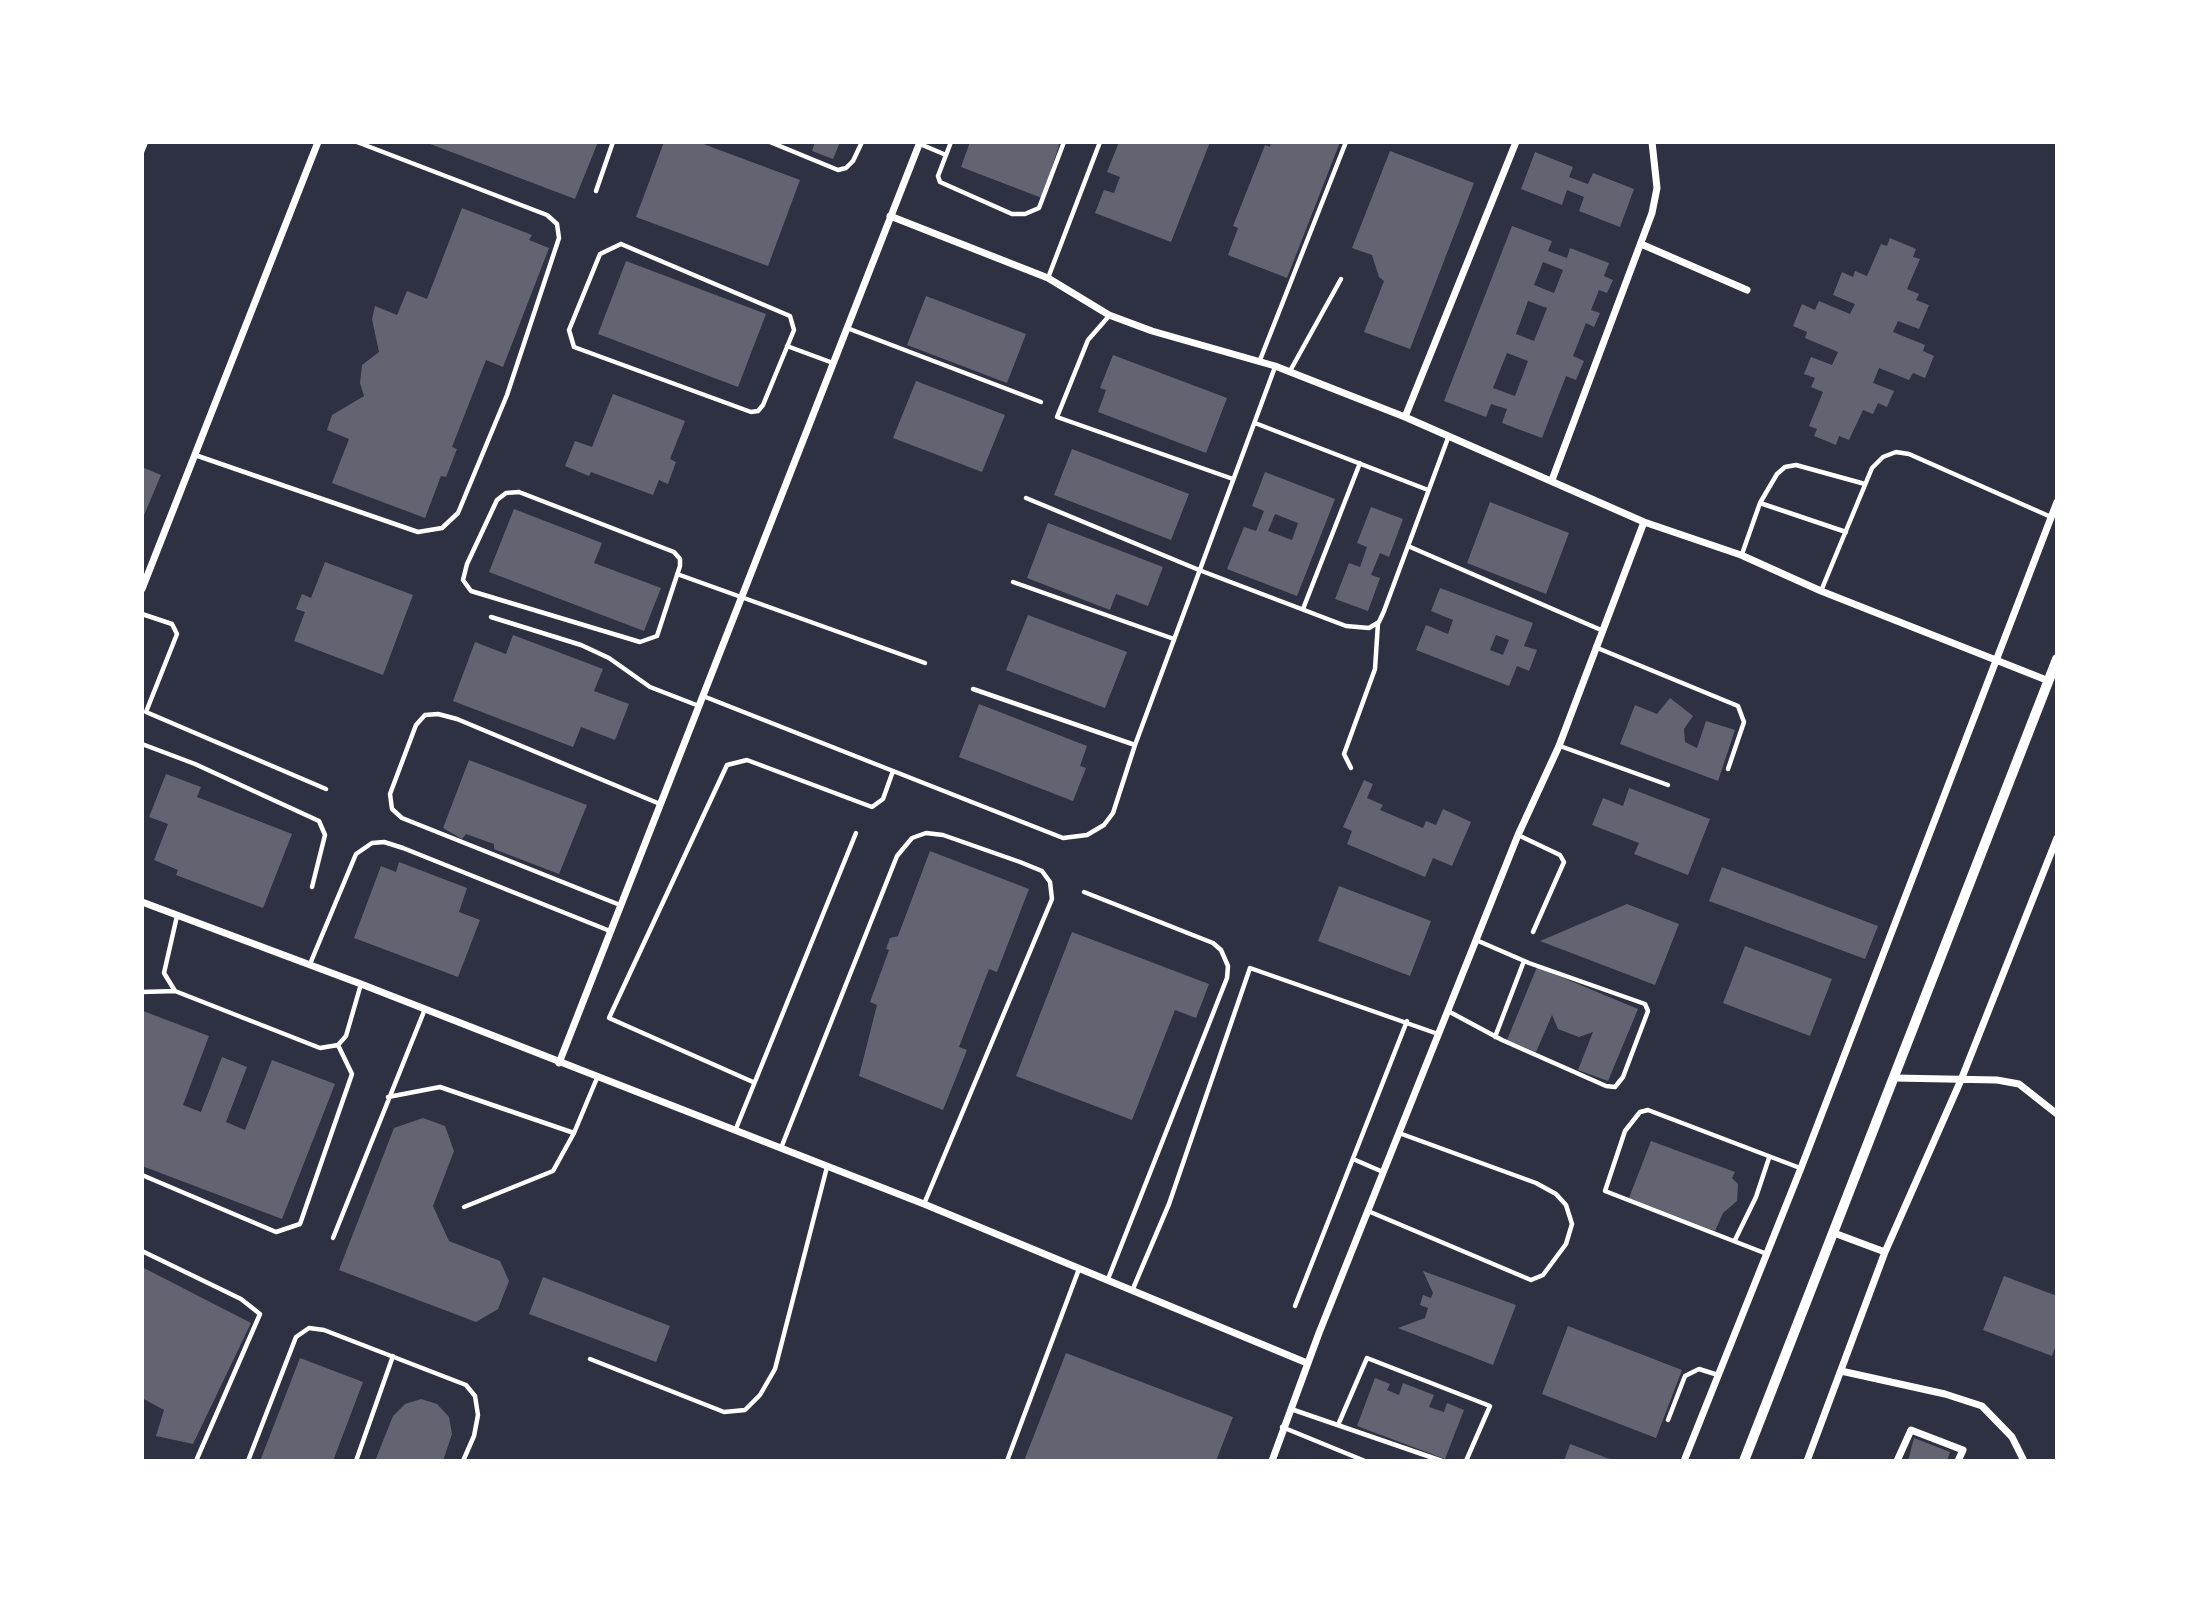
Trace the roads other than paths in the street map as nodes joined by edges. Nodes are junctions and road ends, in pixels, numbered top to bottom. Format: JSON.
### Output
{"nodes":[{"id":1,"x":146,"y":142,"type":"edge"},
{"id":2,"x":318,"y":142,"type":"edge"},
{"id":3,"x":358,"y":142,"type":"edge"},
{"id":4,"x":613,"y":142,"type":"edge"},
{"id":5,"x":770,"y":142,"type":"edge"},
{"id":6,"x":862,"y":142,"type":"edge"},
{"id":7,"x":951,"y":142,"type":"edge"},
{"id":8,"x":1064,"y":142,"type":"edge"},
{"id":9,"x":1100,"y":142,"type":"edge"},
{"id":10,"x":1346,"y":142,"type":"edge"},
{"id":11,"x":1516,"y":142,"type":"edge"},
{"id":12,"x":1653,"y":142,"type":"edge"},
{"id":13,"x":919,"y":143,"type":"edge"},
{"id":14,"x":142,"y":152,"type":"edge"},
{"id":15,"x":946,"y":155,"type":"junction"},
{"id":16,"x":596,"y":191,"type":"dead end"},
{"id":17,"x":890,"y":216,"type":"junction"},
{"id":18,"x":1641,"y":244,"type":"junction"},
{"id":19,"x":1048,"y":278,"type":"junction"},
{"id":20,"x":1341,"y":279,"type":"dead end"},
{"id":21,"x":1747,"y":290,"type":"dead end"},
{"id":22,"x":1109,"y":315,"type":"junction"},
{"id":23,"x":847,"y":328,"type":"junction"},
{"id":24,"x":787,"y":346,"type":"junction"},
{"id":25,"x":1259,"y":360,"type":"junction"},
{"id":26,"x":833,"y":363,"type":"junction"},
{"id":27,"x":1275,"y":366,"type":"junction"},
{"id":28,"x":1289,"y":372,"type":"junction"},
{"id":29,"x":1041,"y":402,"type":"dead end"},
{"id":30,"x":1405,"y":417,"type":"junction"},
{"id":31,"x":1255,"y":423,"type":"junction"},
{"id":32,"x":1448,"y":438,"type":"junction"},
{"id":33,"x":194,"y":455,"type":"junction"},
{"id":34,"x":1360,"y":463,"type":"junction"},
{"id":35,"x":1233,"y":479,"type":"junction"},
{"id":36,"x":1552,"y":480,"type":"junction"},
{"id":37,"x":1865,"y":484,"type":"junction"},
{"id":38,"x":1428,"y":490,"type":"junction"},
{"id":39,"x":1026,"y":498,"type":"dead end"},
{"id":40,"x":2057,"y":502,"type":"edge"},
{"id":41,"x":1760,"y":503,"type":"junction"},
{"id":42,"x":2051,"y":517,"type":"junction"},
{"id":43,"x":1644,"y":522,"type":"junction"},
{"id":44,"x":1846,"y":532,"type":"junction"},
{"id":45,"x":1408,"y":547,"type":"junction"},
{"id":46,"x":1741,"y":555,"type":"junction"},
{"id":47,"x":1199,"y":570,"type":"junction"},
{"id":48,"x":677,"y":574,"type":"junction"},
{"id":49,"x":1013,"y":582,"type":"dead end"},
{"id":50,"x":142,"y":589,"type":"edge"},
{"id":51,"x":1821,"y":591,"type":"junction"},
{"id":52,"x":740,"y":599,"type":"junction"},
{"id":53,"x":1303,"y":609,"type":"junction"},
{"id":54,"x":142,"y":614,"type":"edge"},
{"id":55,"x":491,"y":617,"type":"dead end"},
{"id":56,"x":1378,"y":622,"type":"junction"},
{"id":57,"x":1601,"y":630,"type":"junction"},
{"id":58,"x":1174,"y":639,"type":"junction"},
{"id":59,"x":1594,"y":647,"type":"junction"},
{"id":60,"x":2057,"y":659,"type":"edge"},
{"id":61,"x":1997,"y":660,"type":"junction"},
{"id":62,"x":925,"y":663,"type":"dead end"},
{"id":63,"x":2049,"y":681,"type":"junction"},
{"id":64,"x":973,"y":689,"type":"dead end"},
{"id":65,"x":703,"y":696,"type":"junction"},
{"id":66,"x":699,"y":706,"type":"junction"},
{"id":67,"x":142,"y":744,"type":"edge"},
{"id":68,"x":1135,"y":745,"type":"junction"},
{"id":69,"x":1559,"y":746,"type":"junction"},
{"id":70,"x":1351,"y":768,"type":"dead end"},
{"id":71,"x":1728,"y":769,"type":"dead end"},
{"id":72,"x":893,"y":771,"type":"junction"},
{"id":73,"x":1668,"y":785,"type":"dead end"},
{"id":74,"x":326,"y":789,"type":"dead end"},
{"id":75,"x":661,"y":804,"type":"junction"},
{"id":76,"x":856,"y":833,"type":"dead end"},
{"id":77,"x":1518,"y":835,"type":"junction"},
{"id":78,"x":2057,"y":838,"type":"edge"},
{"id":79,"x":312,"y":887,"type":"dead end"},
{"id":80,"x":1084,"y":892,"type":"dead end"},
{"id":81,"x":142,"y":902,"type":"edge"},
{"id":82,"x":620,"y":905,"type":"junction"},
{"id":83,"x":177,"y":915,"type":"junction"},
{"id":84,"x":610,"y":931,"type":"junction"},
{"id":85,"x":1533,"y":932,"type":"dead end"},
{"id":86,"x":1476,"y":940,"type":"junction"},
{"id":87,"x":1524,"y":961,"type":"junction"},
{"id":88,"x":310,"y":964,"type":"junction"},
{"id":89,"x":361,"y":984,"type":"junction"},
{"id":90,"x":175,"y":991,"type":"junction"},
{"id":91,"x":142,"y":992,"type":"edge"},
{"id":92,"x":425,"y":1009,"type":"junction"},
{"id":93,"x":1448,"y":1011,"type":"junction"},
{"id":94,"x":1407,"y":1021,"type":"junction"},
{"id":95,"x":1438,"y":1034,"type":"junction"},
{"id":96,"x":1495,"y":1037,"type":"junction"},
{"id":97,"x":338,"y":1045,"type":"junction"},
{"id":98,"x":559,"y":1063,"type":"junction"},
{"id":99,"x":597,"y":1078,"type":"junction"},
{"id":100,"x":1895,"y":1078,"type":"junction"},
{"id":101,"x":1961,"y":1080,"type":"junction"},
{"id":102,"x":753,"y":1082,"type":"junction"},
{"id":103,"x":388,"y":1097,"type":"junction"},
{"id":104,"x":2057,"y":1114,"type":"edge"},
{"id":105,"x":735,"y":1132,"type":"junction"},
{"id":106,"x":574,"y":1133,"type":"junction"},
{"id":107,"x":1399,"y":1133,"type":"junction"},
{"id":108,"x":780,"y":1149,"type":"junction"},
{"id":109,"x":1769,"y":1158,"type":"junction"},
{"id":110,"x":1353,"y":1159,"type":"junction"},
{"id":111,"x":827,"y":1167,"type":"junction"},
{"id":112,"x":1801,"y":1168,"type":"junction"},
{"id":113,"x":1383,"y":1172,"type":"junction"},
{"id":114,"x":142,"y":1175,"type":"edge"},
{"id":115,"x":924,"y":1204,"type":"junction"},
{"id":116,"x":464,"y":1207,"type":"dead end"},
{"id":117,"x":1368,"y":1211,"type":"junction"},
{"id":118,"x":1834,"y":1233,"type":"junction"},
{"id":119,"x":333,"y":1238,"type":"dead end"},
{"id":120,"x":1735,"y":1240,"type":"junction"},
{"id":121,"x":142,"y":1251,"type":"edge"},
{"id":122,"x":1885,"y":1252,"type":"junction"},
{"id":123,"x":1767,"y":1254,"type":"junction"},
{"id":124,"x":1079,"y":1269,"type":"junction"},
{"id":125,"x":1107,"y":1280,"type":"junction"},
{"id":126,"x":1132,"y":1291,"type":"junction"},
{"id":127,"x":1295,"y":1307,"type":"dead end"},
{"id":128,"x":393,"y":1356,"type":"junction"},
{"id":129,"x":590,"y":1359,"type":"dead end"},
{"id":130,"x":1307,"y":1363,"type":"junction"},
{"id":131,"x":1842,"y":1371,"type":"junction"},
{"id":132,"x":1718,"y":1375,"type":"junction"},
{"id":133,"x":1290,"y":1409,"type":"junction"},
{"id":134,"x":1668,"y":1420,"type":"dead end"},
{"id":135,"x":1338,"y":1425,"type":"junction"},
{"id":136,"x":1282,"y":1427,"type":"junction"},
{"id":137,"x":196,"y":1461,"type":"edge"},
{"id":138,"x":248,"y":1461,"type":"edge"},
{"id":139,"x":356,"y":1461,"type":"edge"},
{"id":140,"x":463,"y":1461,"type":"edge"},
{"id":141,"x":1007,"y":1461,"type":"edge"},
{"id":142,"x":1272,"y":1461,"type":"edge"},
{"id":143,"x":1366,"y":1461,"type":"edge"},
{"id":144,"x":1442,"y":1461,"type":"edge"},
{"id":145,"x":1466,"y":1461,"type":"edge"},
{"id":146,"x":1684,"y":1461,"type":"edge"},
{"id":147,"x":1744,"y":1461,"type":"edge"},
{"id":148,"x":1807,"y":1461,"type":"edge"},
{"id":149,"x":1897,"y":1461,"type":"edge"},
{"id":150,"x":1958,"y":1461,"type":"edge"},
{"id":151,"x":2024,"y":1461,"type":"edge"}],
"edges":[{"from":1,"to":14,"type":"lane"},
{"from":2,"to":33,"type":"street"},
{"from":3,"to":33,"type":"lane"},
{"from":4,"to":16,"type":"lane"},
{"from":5,"to":6,"type":"lane"},
{"from":7,"to":15,"type":"lane"},
{"from":8,"to":15,"type":"lane"},
{"from":9,"to":19,"type":"lane"},
{"from":10,"to":25,"type":"lane"},
{"from":11,"to":30,"type":"street"},
{"from":12,"to":18,"type":"street"},
{"from":13,"to":15,"type":"lane"},
{"from":13,"to":17,"type":"street"},
{"from":17,"to":19,"type":"street"},
{"from":17,"to":23,"type":"street"},
{"from":18,"to":21,"type":"street"},
{"from":18,"to":36,"type":"street"},
{"from":19,"to":22,"type":"street"},
{"from":20,"to":28,"type":"lane"},
{"from":22,"to":25,"type":"street"},
{"from":22,"to":35,"type":"lane"},
{"from":23,"to":26,"type":"street"},
{"from":23,"to":29,"type":"lane"},
{"from":24,"to":24,"type":"lane"},
{"from":24,"to":26,"type":"lane"},
{"from":25,"to":27,"type":"street"},
{"from":26,"to":52,"type":"street"},
{"from":27,"to":28,"type":"street"},
{"from":27,"to":31,"type":"lane"},
{"from":28,"to":30,"type":"street"},
{"from":30,"to":32,"type":"street"},
{"from":31,"to":34,"type":"lane"},
{"from":31,"to":35,"type":"lane"},
{"from":32,"to":36,"type":"street"},
{"from":32,"to":38,"type":"lane"},
{"from":33,"to":50,"type":"street"},
{"from":34,"to":38,"type":"lane"},
{"from":34,"to":53,"type":"lane"},
{"from":35,"to":47,"type":"lane"},
{"from":36,"to":43,"type":"street"},
{"from":37,"to":41,"type":"lane"},
{"from":37,"to":42,"type":"lane"},
{"from":37,"to":44,"type":"lane"},
{"from":38,"to":45,"type":"lane"},
{"from":39,"to":47,"type":"lane"},
{"from":40,"to":42,"type":"street"},
{"from":41,"to":44,"type":"lane"},
{"from":41,"to":46,"type":"lane"},
{"from":42,"to":61,"type":"street"},
{"from":43,"to":46,"type":"street"},
{"from":43,"to":57,"type":"street"},
{"from":44,"to":51,"type":"lane"},
{"from":45,"to":56,"type":"lane"},
{"from":45,"to":57,"type":"lane"},
{"from":46,"to":51,"type":"street"},
{"from":47,"to":53,"type":"lane"},
{"from":47,"to":58,"type":"lane"},
{"from":48,"to":48,"type":"lane"},
{"from":48,"to":52,"type":"lane"},
{"from":49,"to":58,"type":"lane"},
{"from":51,"to":61,"type":"street"},
{"from":52,"to":62,"type":"lane"},
{"from":52,"to":65,"type":"street"},
{"from":53,"to":56,"type":"lane"},
{"from":54,"to":74,"type":"lane"},
{"from":55,"to":66,"type":"lane"},
{"from":56,"to":70,"type":"lane"},
{"from":57,"to":59,"type":"street"},
{"from":58,"to":68,"type":"lane"},
{"from":59,"to":69,"type":"street"},
{"from":59,"to":71,"type":"lane"},
{"from":60,"to":63,"type":"street"},
{"from":61,"to":63,"type":"street"},
{"from":61,"to":112,"type":"street"},
{"from":63,"to":100,"type":"street"},
{"from":64,"to":68,"type":"lane"},
{"from":65,"to":66,"type":"street"},
{"from":65,"to":72,"type":"lane"},
{"from":66,"to":75,"type":"street"},
{"from":67,"to":79,"type":"lane"},
{"from":68,"to":72,"type":"lane"},
{"from":69,"to":73,"type":"lane"},
{"from":69,"to":77,"type":"street"},
{"from":72,"to":102,"type":"lane"},
{"from":75,"to":82,"type":"street"},
{"from":75,"to":82,"type":"lane"},
{"from":76,"to":102,"type":"lane"},
{"from":77,"to":85,"type":"lane"},
{"from":77,"to":86,"type":"street"},
{"from":78,"to":101,"type":"street"},
{"from":80,"to":125,"type":"lane"},
{"from":81,"to":83,"type":"street"},
{"from":82,"to":84,"type":"street"},
{"from":83,"to":88,"type":"street"},
{"from":83,"to":90,"type":"lane"},
{"from":84,"to":88,"type":"lane"},
{"from":84,"to":98,"type":"street"},
{"from":86,"to":87,"type":"lane"},
{"from":86,"to":93,"type":"street"},
{"from":87,"to":96,"type":"lane"},
{"from":87,"to":96,"type":"lane"},
{"from":88,"to":89,"type":"street"},
{"from":89,"to":92,"type":"street"},
{"from":89,"to":97,"type":"lane"},
{"from":90,"to":91,"type":"lane"},
{"from":90,"to":97,"type":"lane"},
{"from":92,"to":98,"type":"street"},
{"from":92,"to":103,"type":"lane"},
{"from":93,"to":95,"type":"street"},
{"from":93,"to":96,"type":"lane"},
{"from":94,"to":95,"type":"lane"},
{"from":94,"to":110,"type":"lane"},
{"from":94,"to":126,"type":"lane"},
{"from":95,"to":107,"type":"street"},
{"from":97,"to":114,"type":"lane"},
{"from":98,"to":99,"type":"street"},
{"from":99,"to":105,"type":"street"},
{"from":99,"to":106,"type":"lane"},
{"from":100,"to":101,"type":"street"},
{"from":100,"to":118,"type":"street"},
{"from":101,"to":104,"type":"street"},
{"from":101,"to":122,"type":"street"},
{"from":102,"to":105,"type":"lane"},
{"from":103,"to":106,"type":"lane"},
{"from":103,"to":119,"type":"lane"},
{"from":105,"to":108,"type":"street"},
{"from":106,"to":116,"type":"lane"},
{"from":107,"to":113,"type":"street"},
{"from":107,"to":117,"type":"lane"},
{"from":108,"to":111,"type":"street"},
{"from":108,"to":115,"type":"lane"},
{"from":109,"to":112,"type":"lane"},
{"from":109,"to":120,"type":"lane"},
{"from":109,"to":120,"type":"lane"},
{"from":110,"to":113,"type":"lane"},
{"from":110,"to":127,"type":"lane"},
{"from":111,"to":115,"type":"street"},
{"from":111,"to":129,"type":"lane"},
{"from":112,"to":123,"type":"street"},
{"from":113,"to":117,"type":"street"},
{"from":115,"to":124,"type":"street"},
{"from":117,"to":130,"type":"street"},
{"from":118,"to":122,"type":"street"},
{"from":118,"to":147,"type":"street"},
{"from":120,"to":123,"type":"lane"},
{"from":121,"to":137,"type":"lane"},
{"from":122,"to":131,"type":"street"},
{"from":123,"to":132,"type":"street"},
{"from":124,"to":125,"type":"street"},
{"from":124,"to":141,"type":"lane"},
{"from":125,"to":126,"type":"street"},
{"from":126,"to":130,"type":"street"},
{"from":128,"to":138,"type":"lane"},
{"from":128,"to":139,"type":"lane"},
{"from":128,"to":140,"type":"lane"},
{"from":130,"to":133,"type":"street"},
{"from":131,"to":148,"type":"street"},
{"from":131,"to":151,"type":"street"},
{"from":132,"to":134,"type":"lane"},
{"from":132,"to":146,"type":"street"},
{"from":133,"to":135,"type":"lane"},
{"from":133,"to":136,"type":"street"},
{"from":135,"to":144,"type":"lane"},
{"from":135,"to":145,"type":"lane"},
{"from":136,"to":142,"type":"street"},
{"from":136,"to":143,"type":"lane"},
{"from":149,"to":150,"type":"street"}]}
